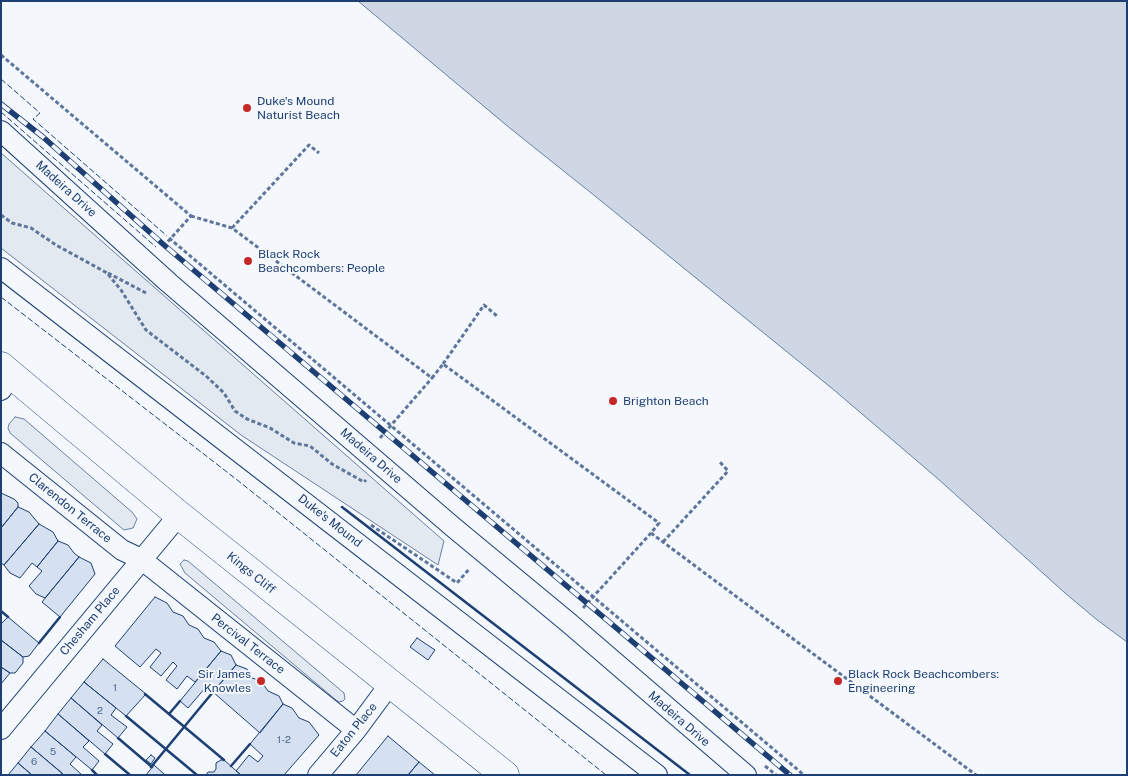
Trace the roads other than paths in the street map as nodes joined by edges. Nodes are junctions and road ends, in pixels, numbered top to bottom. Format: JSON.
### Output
{"nodes":[{"id":1,"x":1,"y":131,"type":"edge"},
{"id":2,"x":1,"y":268,"type":"edge"},
{"id":3,"x":4,"y":377,"type":"edge"},
{"id":4,"x":1,"y":453,"type":"edge"},
{"id":5,"x":179,"y":515,"type":"junction"},
{"id":6,"x":141,"y":559,"type":"junction"},
{"id":7,"x":390,"y":684,"type":"junction"},
{"id":8,"x":1,"y":729,"type":"edge"},
{"id":9,"x":356,"y":730,"type":"junction"},
{"id":10,"x":318,"y":775,"type":"edge"},
{"id":11,"x":505,"y":775,"type":"edge"},
{"id":12,"x":658,"y":775,"type":"edge"},
{"id":13,"x":746,"y":775,"type":"edge"}],
"edges":[{"from":1,"to":13,"type":"street","name":"Madeira Drive"},
{"from":2,"to":12,"type":"street","name":"Duke's Mound"},
{"from":3,"to":5,"type":"main road","name":"Kings Cliff"},
{"from":4,"to":6,"type":"street","name":"Clarendon Terrace"},
{"from":5,"to":6,"type":"street","name":"Chesham Place"},
{"from":5,"to":7,"type":"main road","name":"Kings Cliff"},
{"from":6,"to":8,"type":"street","name":"Chesham Place"},
{"from":6,"to":9,"type":"street","name":"Percival Terrace"},
{"from":7,"to":9,"type":"street","name":"Eaton Place"},
{"from":7,"to":11,"type":"main road","name":"Kings Cliff"},
{"from":9,"to":10,"type":"street","name":"Eaton Place"}]}
